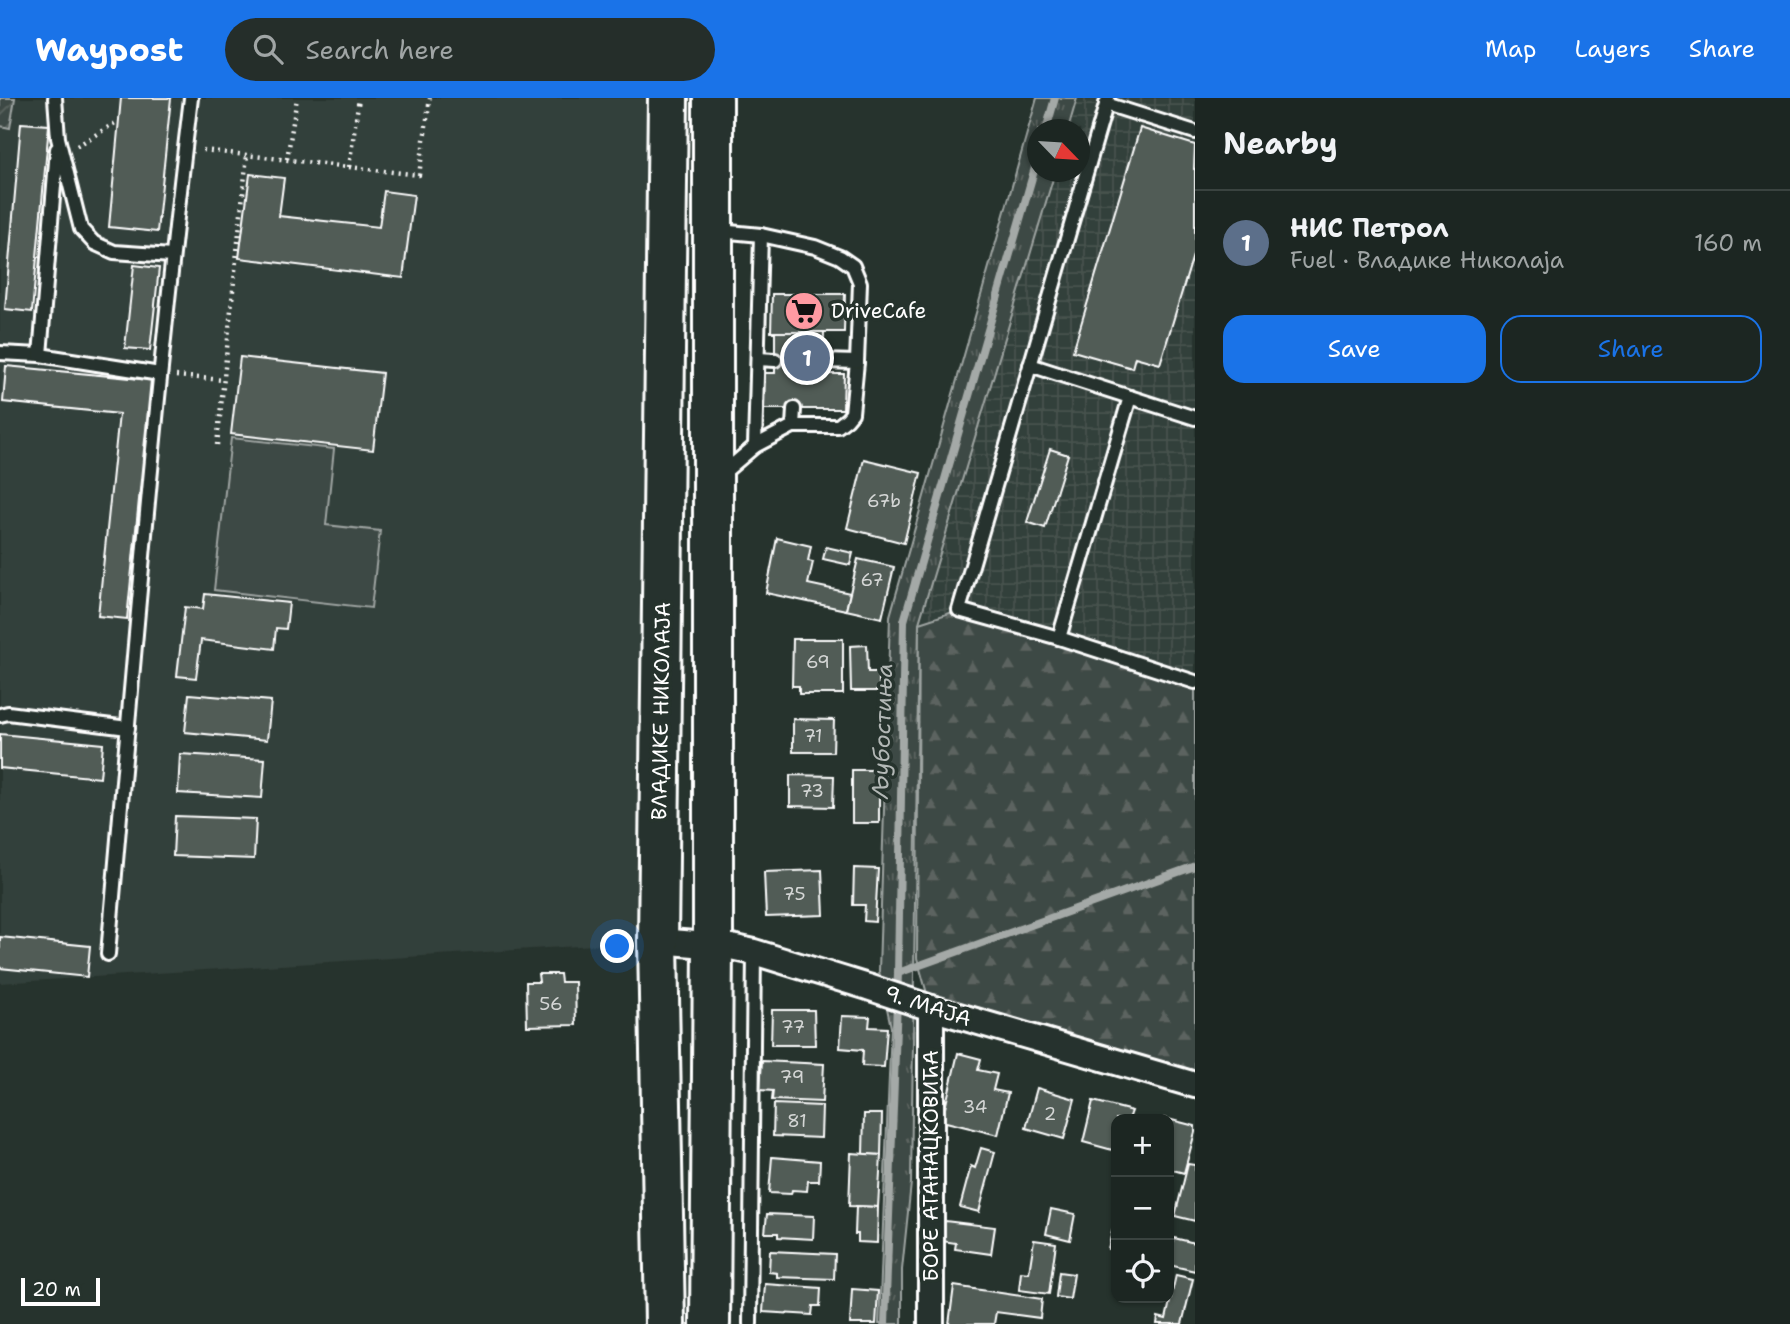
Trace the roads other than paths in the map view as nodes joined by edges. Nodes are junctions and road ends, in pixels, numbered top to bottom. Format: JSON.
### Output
{"nodes":[{"id":1,"x":55,"y":98,"type":"edge"},
{"id":2,"x":191,"y":98,"type":"edge"},
{"id":3,"x":668,"y":98,"type":"edge"},
{"id":4,"x":713,"y":98,"type":"edge"},
{"id":5,"x":1107,"y":101,"type":"edge"},
{"id":6,"x":1195,"y":132,"type":"edge"},
{"id":7,"x":58,"y":138,"type":"junction"},
{"id":8,"x":712,"y":230,"type":"junction"},
{"id":9,"x":761,"y":235,"type":"junction"},
{"id":10,"x":172,"y":256,"type":"junction"},
{"id":11,"x":0,"y":353,"type":"edge"},
{"id":12,"x":40,"y":355,"type":"junction"},
{"id":13,"x":758,"y":359,"type":"junction"},
{"id":14,"x":775,"y":360,"type":"dead end"},
{"id":15,"x":824,"y":361,"type":"dead end"},
{"id":16,"x":857,"y":362,"type":"junction"},
{"id":17,"x":1030,"y":365,"type":"junction"},
{"id":18,"x":160,"y":374,"type":"junction"},
{"id":19,"x":1130,"y":397,"type":"junction"},
{"id":20,"x":794,"y":409,"type":"dead end"},
{"id":21,"x":1195,"y":418,"type":"edge"},
{"id":22,"x":793,"y":426,"type":"junction"},
{"id":23,"x":755,"y":446,"type":"junction"},
{"id":24,"x":713,"y":482,"type":"junction"},
{"id":25,"x":1059,"y":638,"type":"junction"},
{"id":26,"x":1195,"y":682,"type":"edge"},
{"id":27,"x":0,"y":715,"type":"edge"},
{"id":28,"x":128,"y":728,"type":"junction"},
{"id":29,"x":658,"y":941,"type":"junction"},
{"id":30,"x":713,"y":945,"type":"junction"},
{"id":31,"x":754,"y":952,"type":"junction"},
{"id":32,"x":108,"y":954,"type":"dead end"},
{"id":33,"x":931,"y":1009,"type":"junction"},
{"id":34,"x":1195,"y":1085,"type":"edge"},
{"id":35,"x":665,"y":1324,"type":"edge"},
{"id":36,"x":710,"y":1324,"type":"edge"},
{"id":37,"x":750,"y":1324,"type":"edge"},
{"id":38,"x":931,"y":1324,"type":"edge"}],
"edges":[{"from":1,"to":7,"type":"lane"},
{"from":2,"to":10,"type":"lane"},
{"from":3,"to":29,"type":"main road","name":"ВЛАДИКЕ НИКОЛАЈА"},
{"from":4,"to":8,"type":"main road"},
{"from":5,"to":6,"type":"lane"},
{"from":5,"to":17,"type":"lane"},
{"from":7,"to":10,"type":"lane"},
{"from":7,"to":12,"type":"lane"},
{"from":8,"to":9,"type":"lane"},
{"from":8,"to":24,"type":"main road"},
{"from":9,"to":13,"type":"lane"},
{"from":9,"to":16,"type":"lane"},
{"from":10,"to":18,"type":"lane"},
{"from":11,"to":12,"type":"lane"},
{"from":12,"to":18,"type":"lane"},
{"from":13,"to":14,"type":"lane"},
{"from":13,"to":23,"type":"lane"},
{"from":15,"to":16,"type":"lane"},
{"from":16,"to":22,"type":"lane"},
{"from":17,"to":19,"type":"lane"},
{"from":17,"to":25,"type":"lane"},
{"from":18,"to":28,"type":"lane"},
{"from":19,"to":21,"type":"lane"},
{"from":19,"to":25,"type":"lane"},
{"from":20,"to":22,"type":"lane"},
{"from":22,"to":23,"type":"lane"},
{"from":23,"to":24,"type":"lane"},
{"from":24,"to":30,"type":"main road"},
{"from":25,"to":26,"type":"lane"},
{"from":27,"to":28,"type":"lane"},
{"from":28,"to":32,"type":"lane"},
{"from":29,"to":30,"type":"street","name":"9. МАЈА"},
{"from":29,"to":35,"type":"main road","name":"ВЛАДИКЕ НИКОЛАЈА"},
{"from":30,"to":31,"type":"street","name":"9. МАЈА"},
{"from":30,"to":36,"type":"main road"},
{"from":31,"to":33,"type":"street","name":"9. МАЈА"},
{"from":31,"to":37,"type":"lane"},
{"from":33,"to":34,"type":"street","name":"9. МАЈА"},
{"from":33,"to":38,"type":"street","name":"БОРЕ АТАНАЦКОВИЋА"}]}
